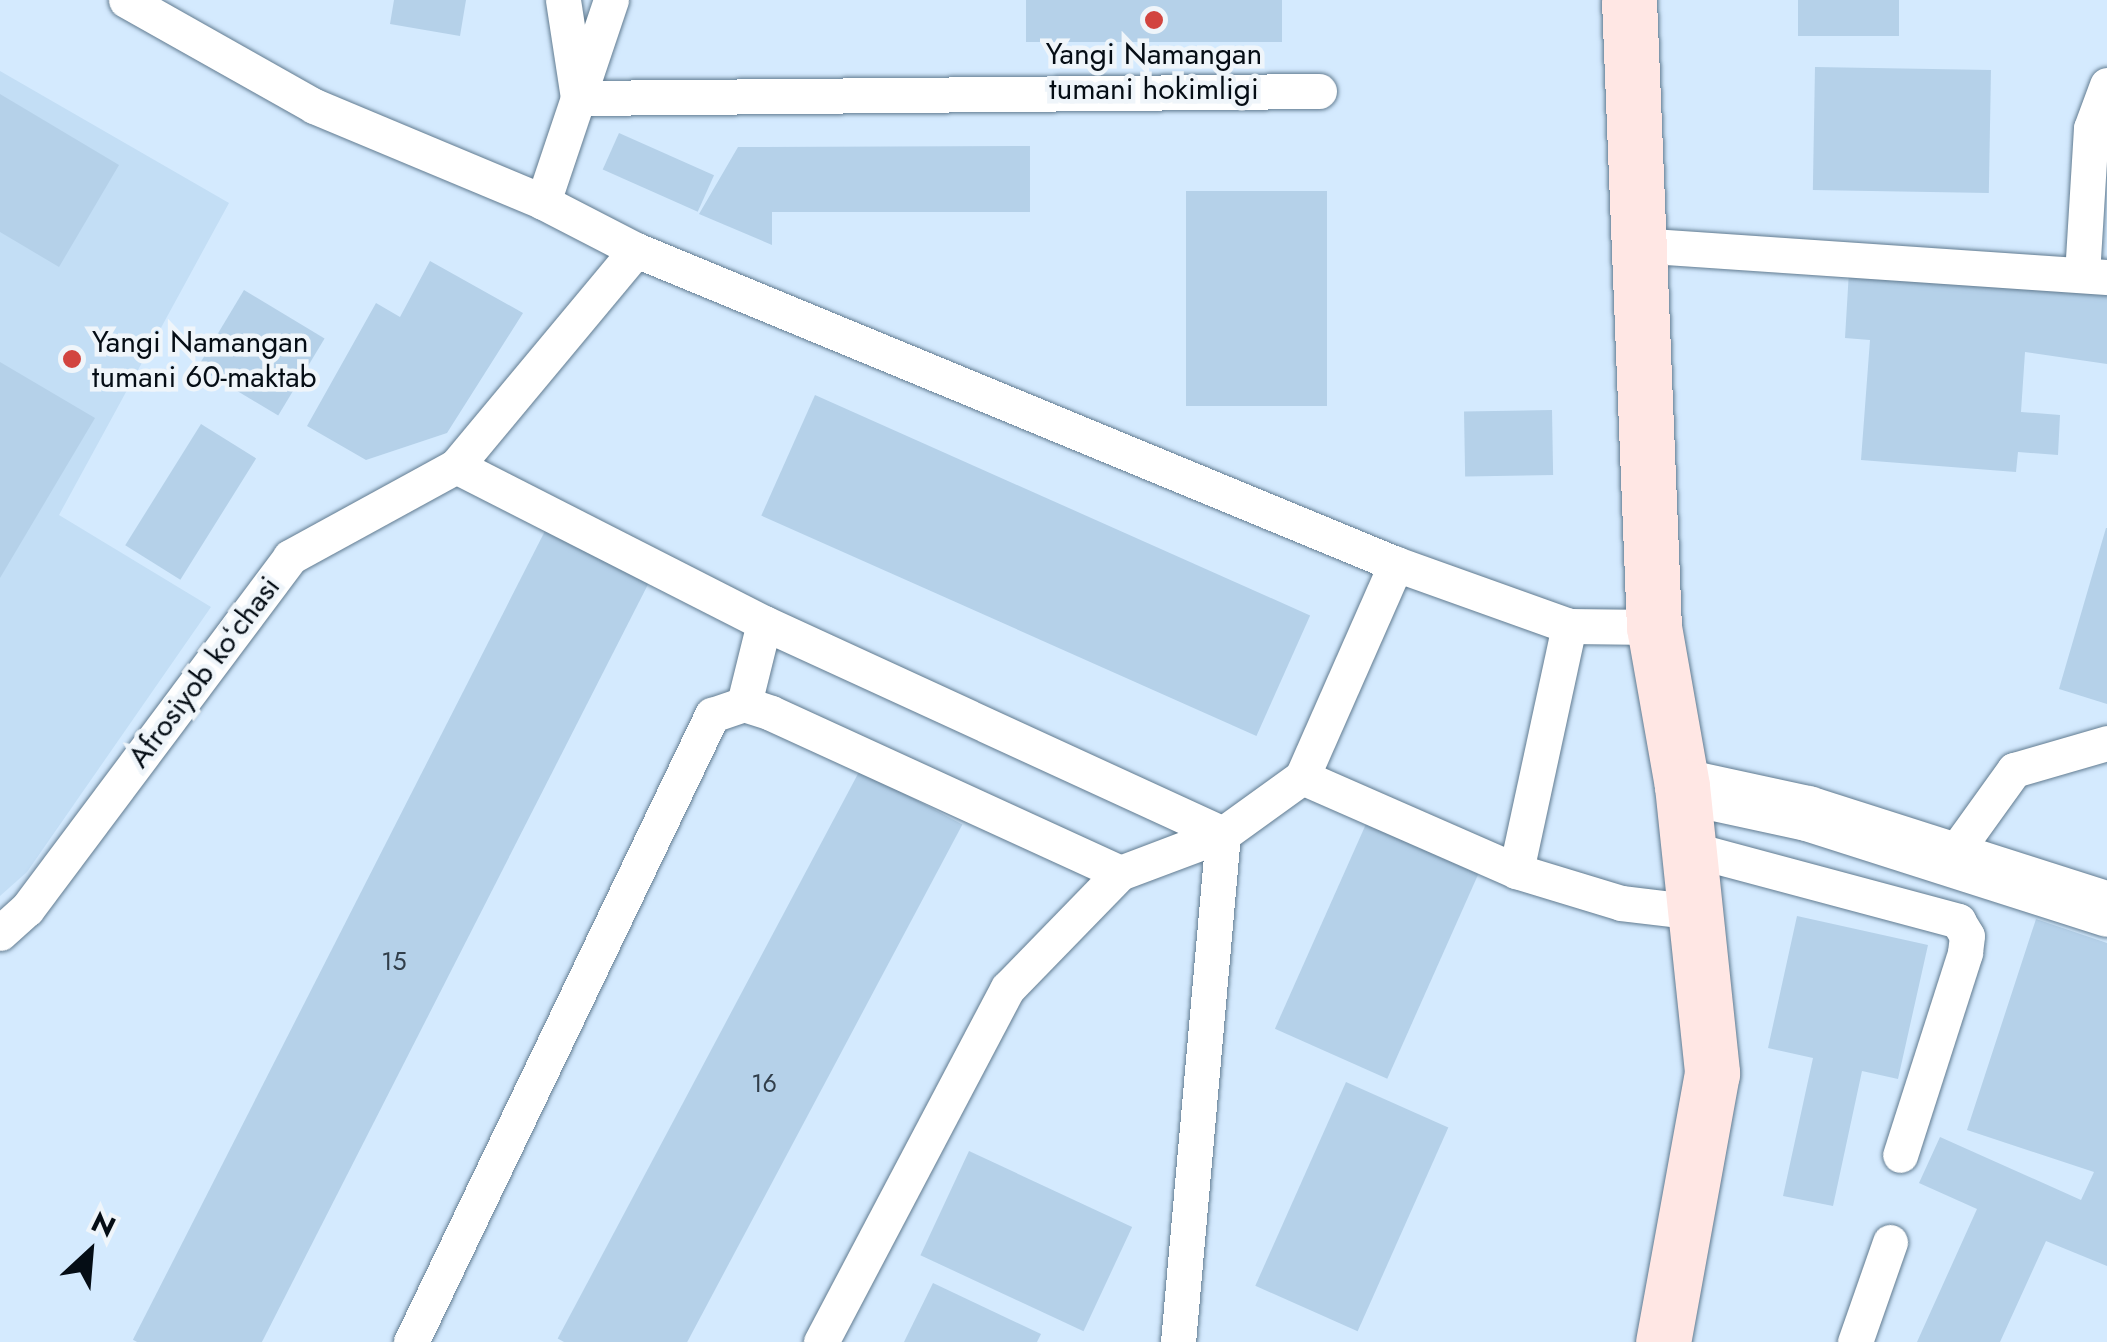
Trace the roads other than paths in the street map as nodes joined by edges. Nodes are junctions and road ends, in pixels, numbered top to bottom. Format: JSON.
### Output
{"nodes":[{"id":1,"x":126,"y":0,"type":"edge"},
{"id":2,"x":563,"y":0,"type":"edge"},
{"id":3,"x":611,"y":0,"type":"edge"},
{"id":4,"x":1629,"y":0,"type":"edge"},
{"id":5,"x":2107,"y":85,"type":"edge"},
{"id":6,"x":1318,"y":92,"type":"dead end"},
{"id":7,"x":578,"y":98,"type":"junction"},
{"id":8,"x":543,"y":202,"type":"junction"},
{"id":9,"x":1636,"y":245,"type":"junction"},
{"id":10,"x":636,"y":250,"type":"junction"},
{"id":11,"x":2094,"y":276,"type":"edge"},
{"id":12,"x":456,"y":466,"type":"junction"},
{"id":13,"x":1396,"y":564,"type":"junction"},
{"id":14,"x":764,"y":623,"type":"junction"},
{"id":15,"x":1569,"y":626,"type":"junction"},
{"id":16,"x":1654,"y":627,"type":"junction"},
{"id":17,"x":744,"y":704,"type":"junction"},
{"id":18,"x":2107,"y":743,"type":"edge"},
{"id":19,"x":1302,"y":778,"type":"junction"},
{"id":20,"x":1682,"y":786,"type":"junction"},
{"id":21,"x":1223,"y":834,"type":"junction"},
{"id":22,"x":1690,"y":849,"type":"junction"},
{"id":23,"x":1950,"y":859,"type":"junction"},
{"id":24,"x":1516,"y":871,"type":"junction"},
{"id":25,"x":1120,"y":873,"type":"junction"},
{"id":26,"x":2107,"y":909,"type":"edge"},
{"id":27,"x":1698,"y":912,"type":"junction"},
{"id":28,"x":0,"y":932,"type":"edge"},
{"id":29,"x":1900,"y":1155,"type":"dead end"},
{"id":30,"x":1890,"y":1242,"type":"dead end"},
{"id":31,"x":412,"y":1342,"type":"edge"},
{"id":32,"x":821,"y":1342,"type":"edge"},
{"id":33,"x":1178,"y":1342,"type":"edge"},
{"id":34,"x":1663,"y":1342,"type":"edge"},
{"id":35,"x":1856,"y":1342,"type":"edge"}],
"edges":[{"from":1,"to":8,"type":"lane"},
{"from":2,"to":7,"type":"lane"},
{"from":3,"to":7,"type":"lane"},
{"from":4,"to":9,"type":"street"},
{"from":5,"to":11,"type":"lane"},
{"from":6,"to":7,"type":"lane"},
{"from":7,"to":8,"type":"lane"},
{"from":8,"to":10,"type":"lane"},
{"from":9,"to":11,"type":"lane"},
{"from":9,"to":16,"type":"street"},
{"from":10,"to":12,"type":"lane"},
{"from":10,"to":13,"type":"lane"},
{"from":12,"to":14,"type":"lane"},
{"from":12,"to":28,"type":"lane","name":"Afrosiyob koʻchasi"},
{"from":13,"to":15,"type":"lane"},
{"from":13,"to":19,"type":"lane"},
{"from":14,"to":17,"type":"lane"},
{"from":14,"to":21,"type":"lane"},
{"from":15,"to":16,"type":"lane"},
{"from":15,"to":24,"type":"lane"},
{"from":16,"to":20,"type":"street"},
{"from":17,"to":25,"type":"lane"},
{"from":17,"to":31,"type":"lane"},
{"from":18,"to":23,"type":"lane"},
{"from":19,"to":21,"type":"lane"},
{"from":19,"to":24,"type":"lane"},
{"from":20,"to":22,"type":"street"},
{"from":20,"to":23,"type":"street"},
{"from":21,"to":25,"type":"lane"},
{"from":21,"to":33,"type":"lane"},
{"from":22,"to":27,"type":"street"},
{"from":22,"to":29,"type":"lane"},
{"from":23,"to":26,"type":"street"},
{"from":24,"to":27,"type":"lane"},
{"from":25,"to":32,"type":"lane"},
{"from":27,"to":34,"type":"street"},
{"from":30,"to":35,"type":"lane"}]}
